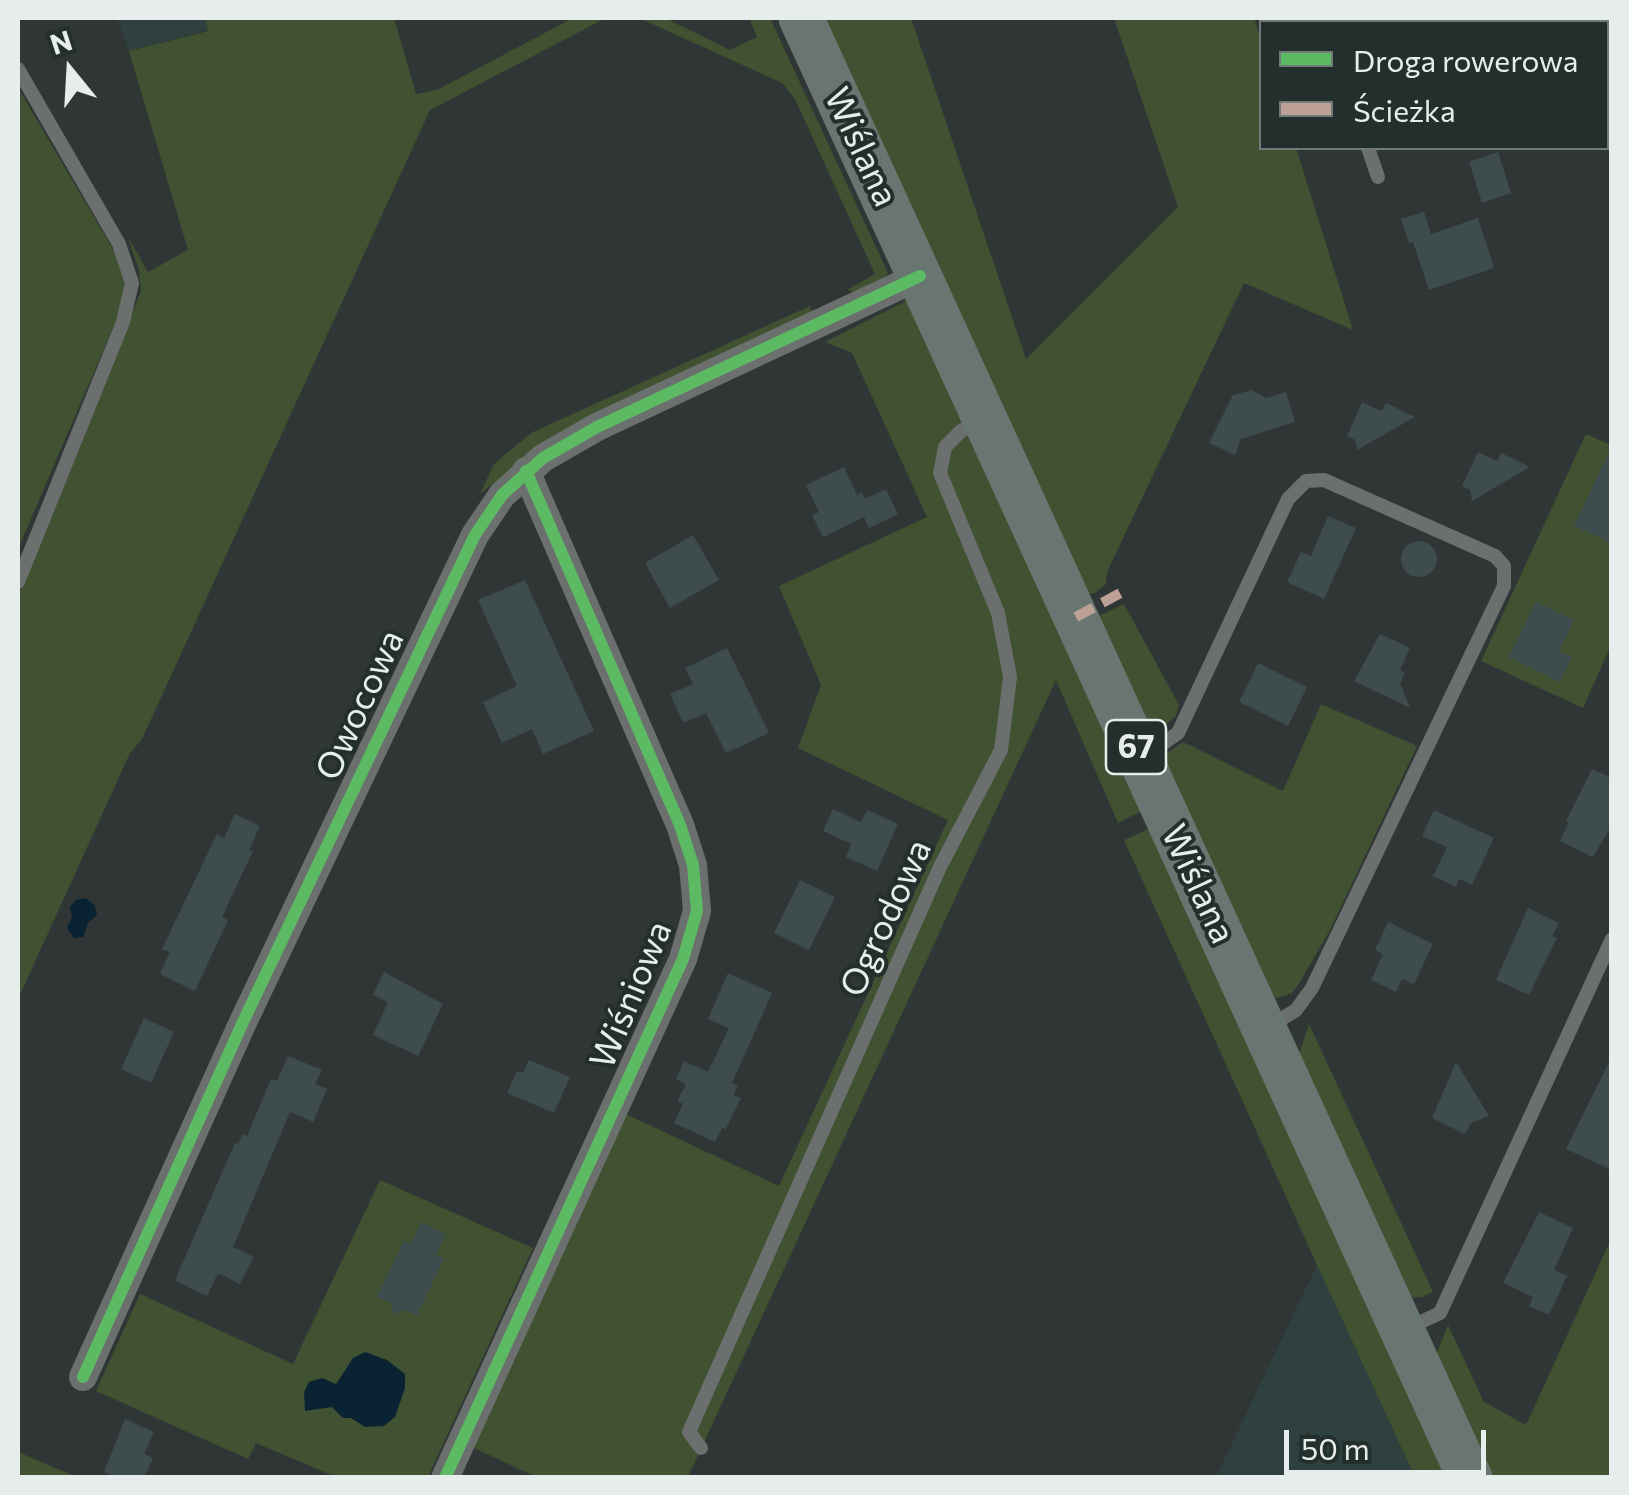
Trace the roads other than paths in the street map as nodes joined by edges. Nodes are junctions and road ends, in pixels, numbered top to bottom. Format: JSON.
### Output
{"nodes":[{"id":1,"x":801,"y":18,"type":"edge"},
{"id":2,"x":18,"y":69,"type":"edge"},
{"id":3,"x":1369,"y":150,"type":"edge"},
{"id":4,"x":1378,"y":177,"type":"dead end"},
{"id":5,"x":920,"y":276,"type":"junction"},
{"id":6,"x":986,"y":419,"type":"junction"},
{"id":7,"x":526,"y":471,"type":"junction"},
{"id":8,"x":18,"y":582,"type":"edge"},
{"id":9,"x":1141,"y":758,"type":"junction"},
{"id":10,"x":1612,"y":939,"type":"edge"},
{"id":11,"x":1264,"y":1028,"type":"junction"},
{"id":12,"x":1403,"y":1331,"type":"junction"},
{"id":13,"x":83,"y":1378,"type":"dead end"},
{"id":14,"x":700,"y":1448,"type":"dead end"},
{"id":15,"x":444,"y":1478,"type":"edge"},
{"id":16,"x":1470,"y":1478,"type":"edge"}],
"edges":[{"from":1,"to":5,"type":"main road","name":"Wiślana","number":"67"},
{"from":2,"to":8,"type":"lane"},
{"from":3,"to":4,"type":"lane"},
{"from":5,"to":6,"type":"main road","name":"Wiślana","number":"67"},
{"from":5,"to":7,"type":"street","name":"Owocowa"},
{"from":6,"to":9,"type":"main road","name":"Wiślana","number":"67"},
{"from":6,"to":14,"type":"lane","name":"Ogrodowa"},
{"from":7,"to":13,"type":"street","name":"Owocowa"},
{"from":7,"to":15,"type":"street","name":"Wiśniowa"},
{"from":9,"to":11,"type":"main road","name":"Wiślana","number":"67"},
{"from":9,"to":11,"type":"lane"},
{"from":10,"to":12,"type":"lane"},
{"from":11,"to":12,"type":"main road","name":"Wiślana","number":"67"},
{"from":12,"to":16,"type":"main road","name":"Wiślana","number":"67"}]}
